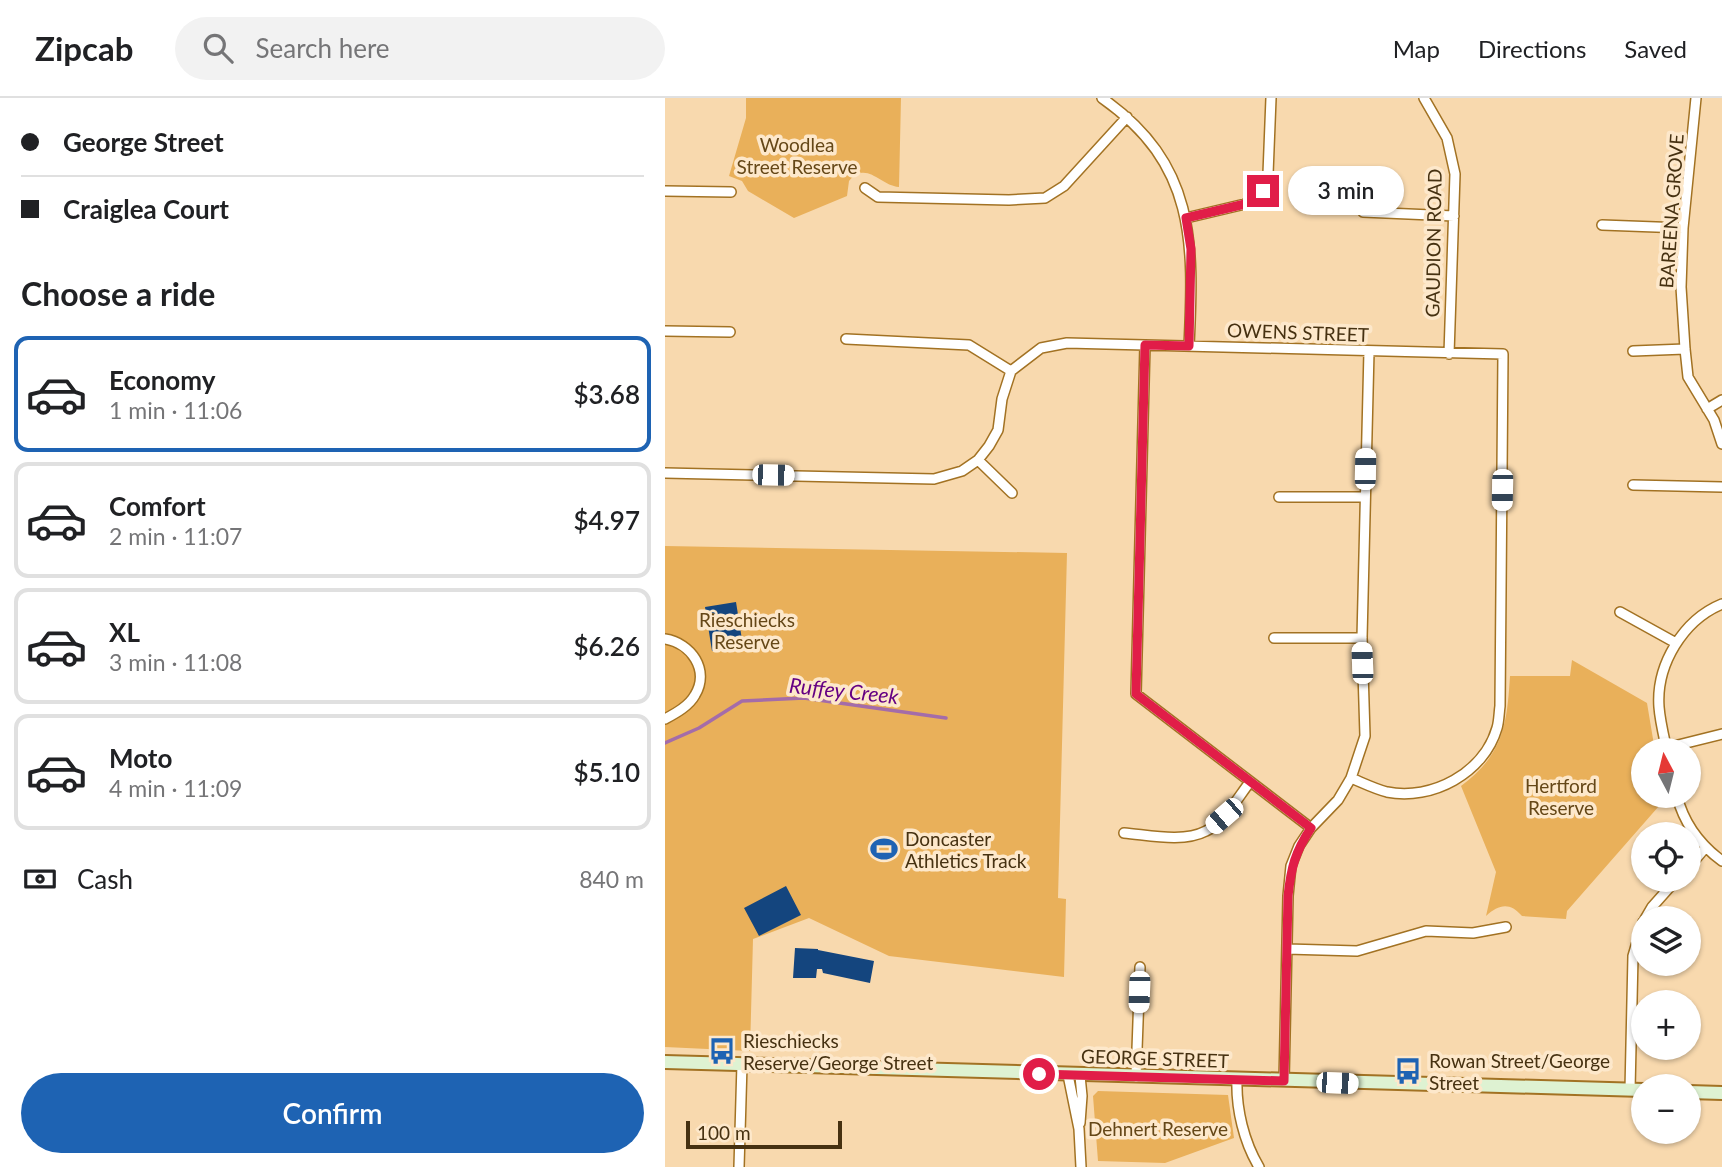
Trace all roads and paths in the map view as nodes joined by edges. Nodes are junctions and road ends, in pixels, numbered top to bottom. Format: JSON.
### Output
{"nodes":[{"id":1,"x":1102,"y":98,"type":"edge"},
{"id":2,"x":1271,"y":98,"type":"edge"},
{"id":3,"x":1424,"y":98,"type":"edge"},
{"id":4,"x":1696,"y":98,"type":"edge"},
{"id":5,"x":1127,"y":117,"type":"junction"},
{"id":6,"x":865,"y":188,"type":"dead end"},
{"id":7,"x":665,"y":191,"type":"edge"},
{"id":8,"x":731,"y":191,"type":"dead end"},
{"id":9,"x":1363,"y":212,"type":"dead end"},
{"id":10,"x":1454,"y":216,"type":"junction"},
{"id":11,"x":1186,"y":218,"type":"junction"},
{"id":12,"x":1602,"y":225,"type":"dead end"},
{"id":13,"x":1683,"y":228,"type":"junction"},
{"id":14,"x":665,"y":331,"type":"edge"},
{"id":15,"x":730,"y":332,"type":"dead end"},
{"id":16,"x":846,"y":339,"type":"dead end"},
{"id":17,"x":1145,"y":345,"type":"junction"},
{"id":18,"x":1189,"y":346,"type":"junction"},
{"id":19,"x":1685,"y":349,"type":"junction"},
{"id":20,"x":1369,"y":351,"type":"junction"},
{"id":21,"x":1633,"y":351,"type":"dead end"},
{"id":22,"x":1449,"y":354,"type":"junction"},
{"id":23,"x":1011,"y":371,"type":"junction"},
{"id":24,"x":1722,"y":400,"type":"edge"},
{"id":25,"x":1707,"y":410,"type":"junction"},
{"id":26,"x":1722,"y":444,"type":"edge"},
{"id":27,"x":978,"y":460,"type":"junction"},
{"id":28,"x":665,"y":473,"type":"edge"},
{"id":29,"x":1633,"y":485,"type":"dead end"},
{"id":30,"x":1722,"y":486,"type":"edge"},
{"id":31,"x":1012,"y":493,"type":"dead end"},
{"id":32,"x":1279,"y":497,"type":"dead end"},
{"id":33,"x":1364,"y":497,"type":"junction"},
{"id":34,"x":1722,"y":604,"type":"edge"},
{"id":35,"x":1620,"y":612,"type":"dead end"},
{"id":36,"x":1274,"y":638,"type":"dead end"},
{"id":37,"x":1362,"y":638,"type":"junction"},
{"id":38,"x":665,"y":639,"type":"edge"},
{"id":39,"x":1676,"y":643,"type":"junction"},
{"id":40,"x":665,"y":719,"type":"edge"},
{"id":41,"x":1722,"y":734,"type":"edge"},
{"id":42,"x":1665,"y":738,"type":"edge"},
{"id":43,"x":1701,"y":740,"type":"edge"},
{"id":44,"x":1351,"y":778,"type":"junction"},
{"id":45,"x":1250,"y":782,"type":"junction"},
{"id":46,"x":1680,"y":808,"type":"edge"},
{"id":47,"x":1311,"y":828,"type":"junction"},
{"id":48,"x":1124,"y":833,"type":"dead end"},
{"id":49,"x":1705,"y":848,"type":"junction"},
{"id":50,"x":1701,"y":853,"type":"edge"},
{"id":51,"x":1722,"y":861,"type":"edge"},
{"id":52,"x":1666,"y":892,"type":"edge"},
{"id":53,"x":1653,"y":906,"type":"edge"},
{"id":54,"x":1506,"y":927,"type":"dead end"},
{"id":55,"x":1287,"y":949,"type":"junction"},
{"id":56,"x":1140,"y":967,"type":"dead end"},
{"id":57,"x":1634,"y":976,"type":"edge"},
{"id":58,"x":665,"y":1062,"type":"edge"},
{"id":59,"x":742,"y":1064,"type":"junction"},
{"id":60,"x":1637,"y":1074,"type":"edge"},
{"id":61,"x":1074,"y":1076,"type":"junction"},
{"id":62,"x":1136,"y":1077,"type":"junction"},
{"id":63,"x":1241,"y":1080,"type":"junction"},
{"id":64,"x":1284,"y":1081,"type":"junction"},
{"id":65,"x":1631,"y":1090,"type":"edge"},
{"id":66,"x":1701,"y":1092,"type":"edge"},
{"id":67,"x":1722,"y":1093,"type":"edge"},
{"id":68,"x":739,"y":1167,"type":"edge"},
{"id":69,"x":1081,"y":1167,"type":"edge"},
{"id":70,"x":1259,"y":1167,"type":"edge"}],
"edges":[{"from":1,"to":5,"type":"street"},
{"from":2,"to":11,"type":"street"},
{"from":3,"to":10,"type":"street","name":"GAUDION ROAD"},
{"from":4,"to":13,"type":"street","name":"BAREENA GROVE"},
{"from":5,"to":6,"type":"street"},
{"from":5,"to":11,"type":"street"},
{"from":7,"to":8,"type":"street"},
{"from":9,"to":10,"type":"street"},
{"from":10,"to":22,"type":"street","name":"GAUDION ROAD"},
{"from":11,"to":18,"type":"street"},
{"from":12,"to":13,"type":"street"},
{"from":13,"to":19,"type":"street","name":"BAREENA GROVE"},
{"from":14,"to":15,"type":"street"},
{"from":16,"to":23,"type":"street"},
{"from":17,"to":18,"type":"street","name":"OWENS STREET"},
{"from":17,"to":23,"type":"street","name":"OWENS STREET"},
{"from":17,"to":45,"type":"street"},
{"from":18,"to":20,"type":"street","name":"OWENS STREET"},
{"from":19,"to":21,"type":"street"},
{"from":19,"to":25,"type":"street","name":"BAREENA GROVE"},
{"from":20,"to":22,"type":"street","name":"OWENS STREET"},
{"from":20,"to":33,"type":"street"},
{"from":22,"to":44,"type":"street","name":"OWENS STREET"},
{"from":23,"to":27,"type":"street"},
{"from":24,"to":25,"type":"street"},
{"from":25,"to":26,"type":"street","name":"BAREENA GROVE"},
{"from":27,"to":28,"type":"street"},
{"from":27,"to":31,"type":"street"},
{"from":29,"to":30,"type":"street"},
{"from":32,"to":33,"type":"street"},
{"from":33,"to":37,"type":"street"},
{"from":34,"to":39,"type":"street"},
{"from":35,"to":39,"type":"street"},
{"from":36,"to":37,"type":"street"},
{"from":37,"to":44,"type":"street"},
{"from":38,"to":40,"type":"street"},
{"from":39,"to":42,"type":"street"},
{"from":41,"to":43,"type":"street"},
{"from":44,"to":47,"type":"street"},
{"from":45,"to":47,"type":"street"},
{"from":45,"to":48,"type":"street"},
{"from":46,"to":49,"type":"street"},
{"from":47,"to":55,"type":"street"},
{"from":49,"to":50,"type":"street"},
{"from":49,"to":51,"type":"street"},
{"from":52,"to":53,"type":"street"},
{"from":54,"to":55,"type":"street"},
{"from":55,"to":64,"type":"street"},
{"from":56,"to":62,"type":"street"},
{"from":57,"to":60,"type":"street"},
{"from":58,"to":59,"type":"main road","name":"GEORGE STREET"},
{"from":59,"to":61,"type":"main road","name":"GEORGE STREET"},
{"from":59,"to":68,"type":"street"},
{"from":61,"to":62,"type":"main road","name":"GEORGE STREET"},
{"from":61,"to":69,"type":"street"},
{"from":62,"to":63,"type":"main road","name":"GEORGE STREET"},
{"from":63,"to":64,"type":"main road","name":"GEORGE STREET"},
{"from":63,"to":70,"type":"street"},
{"from":64,"to":65,"type":"main road","name":"GEORGE STREET"},
{"from":66,"to":67,"type":"main road"}]}
